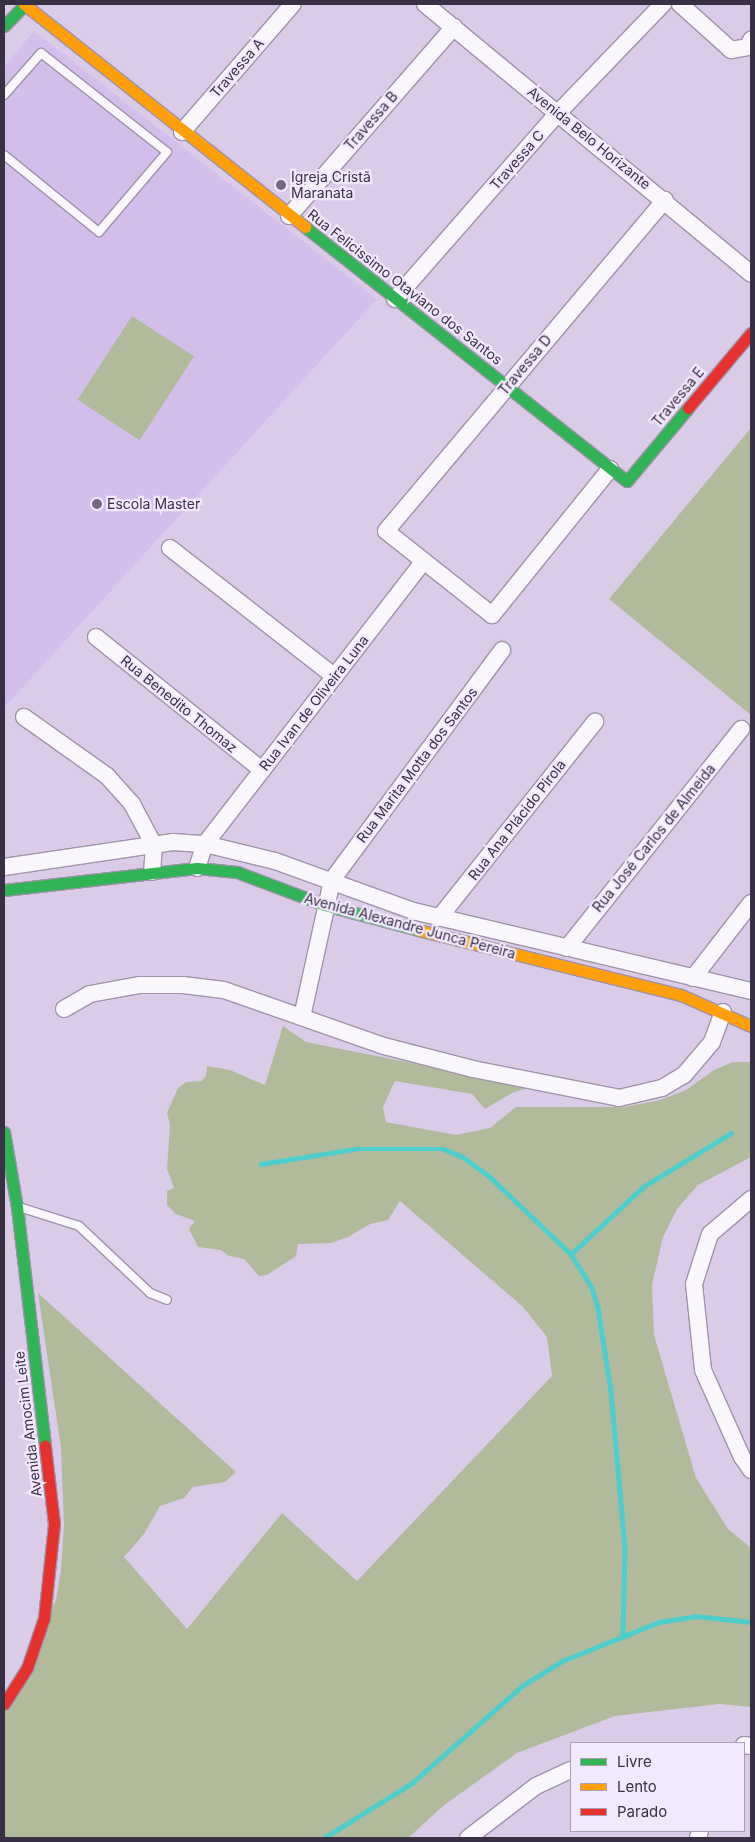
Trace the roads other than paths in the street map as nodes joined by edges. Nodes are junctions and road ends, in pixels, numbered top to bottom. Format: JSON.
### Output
{"nodes":[{"id":1,"x":25,"y":4,"type":"edge"},
{"id":2,"x":292,"y":4,"type":"edge"},
{"id":3,"x":425,"y":4,"type":"edge"},
{"id":4,"x":663,"y":4,"type":"edge"},
{"id":5,"x":680,"y":4,"type":"edge"},
{"id":6,"x":4,"y":26,"type":"edge"},
{"id":7,"x":454,"y":27,"type":"junction"},
{"id":8,"x":750,"y":44,"type":"edge"},
{"id":9,"x":4,"y":95,"type":"edge"},
{"id":10,"x":557,"y":114,"type":"junction"},
{"id":11,"x":182,"y":132,"type":"junction"},
{"id":12,"x":4,"y":155,"type":"edge"},
{"id":13,"x":665,"y":200,"type":"junction"},
{"id":14,"x":289,"y":216,"type":"junction"},
{"id":15,"x":751,"y":274,"type":"edge"},
{"id":16,"x":395,"y":299,"type":"junction"},
{"id":17,"x":751,"y":333,"type":"edge"},
{"id":18,"x":508,"y":385,"type":"junction"},
{"id":19,"x":610,"y":469,"type":"junction"},
{"id":20,"x":627,"y":481,"type":"joint"},
{"id":21,"x":170,"y":548,"type":"dead end"},
{"id":22,"x":423,"y":562,"type":"junction"},
{"id":23,"x":96,"y":638,"type":"dead end"},
{"id":24,"x":502,"y":650,"type":"dead end"},
{"id":25,"x":335,"y":677,"type":"junction"},
{"id":26,"x":24,"y":718,"type":"dead end"},
{"id":27,"x":595,"y":722,"type":"dead end"},
{"id":28,"x":741,"y":729,"type":"dead end"},
{"id":29,"x":262,"y":770,"type":"junction"},
{"id":30,"x":205,"y":844,"type":"junction"},
{"id":31,"x":154,"y":845,"type":"junction"},
{"id":32,"x":4,"y":866,"type":"edge"},
{"id":33,"x":197,"y":868,"type":"junction"},
{"id":34,"x":152,"y":872,"type":"junction"},
{"id":35,"x":332,"y":880,"type":"junction"},
{"id":36,"x":4,"y":890,"type":"edge"},
{"id":37,"x":751,"y":903,"type":"edge"},
{"id":38,"x":325,"y":905,"type":"junction"},
{"id":39,"x":440,"y":918,"type":"junction"},
{"id":40,"x":567,"y":948,"type":"junction"},
{"id":41,"x":693,"y":978,"type":"junction"},
{"id":42,"x":751,"y":991,"type":"edge"},
{"id":43,"x":64,"y":1009,"type":"dead end"},
{"id":44,"x":723,"y":1012,"type":"junction"},
{"id":45,"x":302,"y":1017,"type":"junction"},
{"id":46,"x":751,"y":1026,"type":"edge"},
{"id":47,"x":4,"y":1132,"type":"edge"},
{"id":48,"x":751,"y":1200,"type":"edge"},
{"id":49,"x":18,"y":1207,"type":"junction"},
{"id":50,"x":167,"y":1300,"type":"dead end"},
{"id":51,"x":751,"y":1470,"type":"edge"},
{"id":52,"x":4,"y":1704,"type":"edge"},
{"id":53,"x":570,"y":1770,"type":"edge"},
{"id":54,"x":468,"y":1838,"type":"edge"}],
"edges":[{"from":1,"to":6,"type":"street"},
{"from":1,"to":11,"type":"street","name":"Rua Felicissimo Otaviano dos Santos"},
{"from":2,"to":11,"type":"street","name":"Travessa A"},
{"from":3,"to":7,"type":"street","name":"Avenida Belo Horizante"},
{"from":4,"to":10,"type":"street","name":"Travessa C"},
{"from":5,"to":8,"type":"street"},
{"from":7,"to":10,"type":"street","name":"Avenida Belo Horizante"},
{"from":7,"to":14,"type":"street","name":"Travessa B"},
{"from":9,"to":12,"type":"lane"},
{"from":10,"to":13,"type":"street","name":"Avenida Belo Horizante"},
{"from":10,"to":16,"type":"street","name":"Travessa C"},
{"from":11,"to":14,"type":"street","name":"Rua Felicissimo Otaviano dos Santos"},
{"from":13,"to":15,"type":"street","name":"Avenida Belo Horizante"},
{"from":13,"to":18,"type":"street","name":"Travessa D"},
{"from":14,"to":16,"type":"street","name":"Rua Felicissimo Otaviano dos Santos"},
{"from":16,"to":18,"type":"street","name":"Rua Felicissimo Otaviano dos Santos"},
{"from":17,"to":20,"type":"street","name":"Travessa E"},
{"from":18,"to":19,"type":"street","name":"Rua Felicissimo Otaviano dos Santos"},
{"from":18,"to":22,"type":"street","name":"Travessa D"},
{"from":19,"to":20,"type":"street","name":"Rua Felicissimo Otaviano dos Santos"},
{"from":19,"to":22,"type":"street"},
{"from":21,"to":25,"type":"street"},
{"from":22,"to":25,"type":"street","name":"Rua Ivan de Oliveira Luna"},
{"from":23,"to":29,"type":"street","name":"Rua Benedito Thomaz"},
{"from":24,"to":35,"type":"street","name":"Rua Marita Motta dos Santos"},
{"from":25,"to":29,"type":"street","name":"Rua Ivan de Oliveira Luna"},
{"from":26,"to":31,"type":"street"},
{"from":27,"to":39,"type":"street","name":"Rua Ana Plácido Pirola"},
{"from":28,"to":40,"type":"street","name":"Rua José Carlos de Almeida"},
{"from":29,"to":30,"type":"street","name":"Rua Ivan de Oliveira Luna"},
{"from":30,"to":31,"type":"street","name":"Avenida Alexandre Junca Pereira"},
{"from":30,"to":33,"type":"street","name":"Rua Ivan de Oliveira Luna"},
{"from":30,"to":35,"type":"street","name":"Avenida Alexandre Junca Pereira"},
{"from":31,"to":32,"type":"street","name":"Avenida Alexandre Junca Pereira"},
{"from":31,"to":34,"type":"street"},
{"from":33,"to":34,"type":"street","name":"Avenida Alexandre Junca Pereira"},
{"from":33,"to":38,"type":"street","name":"Avenida Alexandre Junca Pereira"},
{"from":34,"to":36,"type":"street","name":"Avenida Alexandre Junca Pereira"},
{"from":35,"to":38,"type":"street"},
{"from":35,"to":39,"type":"street","name":"Avenida Alexandre Junca Pereira"},
{"from":37,"to":41,"type":"street"},
{"from":38,"to":44,"type":"street","name":"Avenida Alexandre Junca Pereira"},
{"from":38,"to":45,"type":"street"},
{"from":39,"to":40,"type":"street","name":"Avenida Alexandre Junca Pereira"},
{"from":40,"to":41,"type":"street","name":"Avenida Alexandre Junca Pereira"},
{"from":41,"to":42,"type":"street","name":"Avenida Alexandre Junca Pereira"},
{"from":43,"to":45,"type":"street"},
{"from":44,"to":45,"type":"street"},
{"from":44,"to":46,"type":"street","name":"Avenida Alexandre Junca Pereira"},
{"from":47,"to":49,"type":"street","name":"Avenida Amocim Leite"},
{"from":48,"to":51,"type":"street"},
{"from":49,"to":50,"type":"lane"},
{"from":49,"to":52,"type":"street","name":"Avenida Amocim Leite"},
{"from":53,"to":54,"type":"street"}]}
